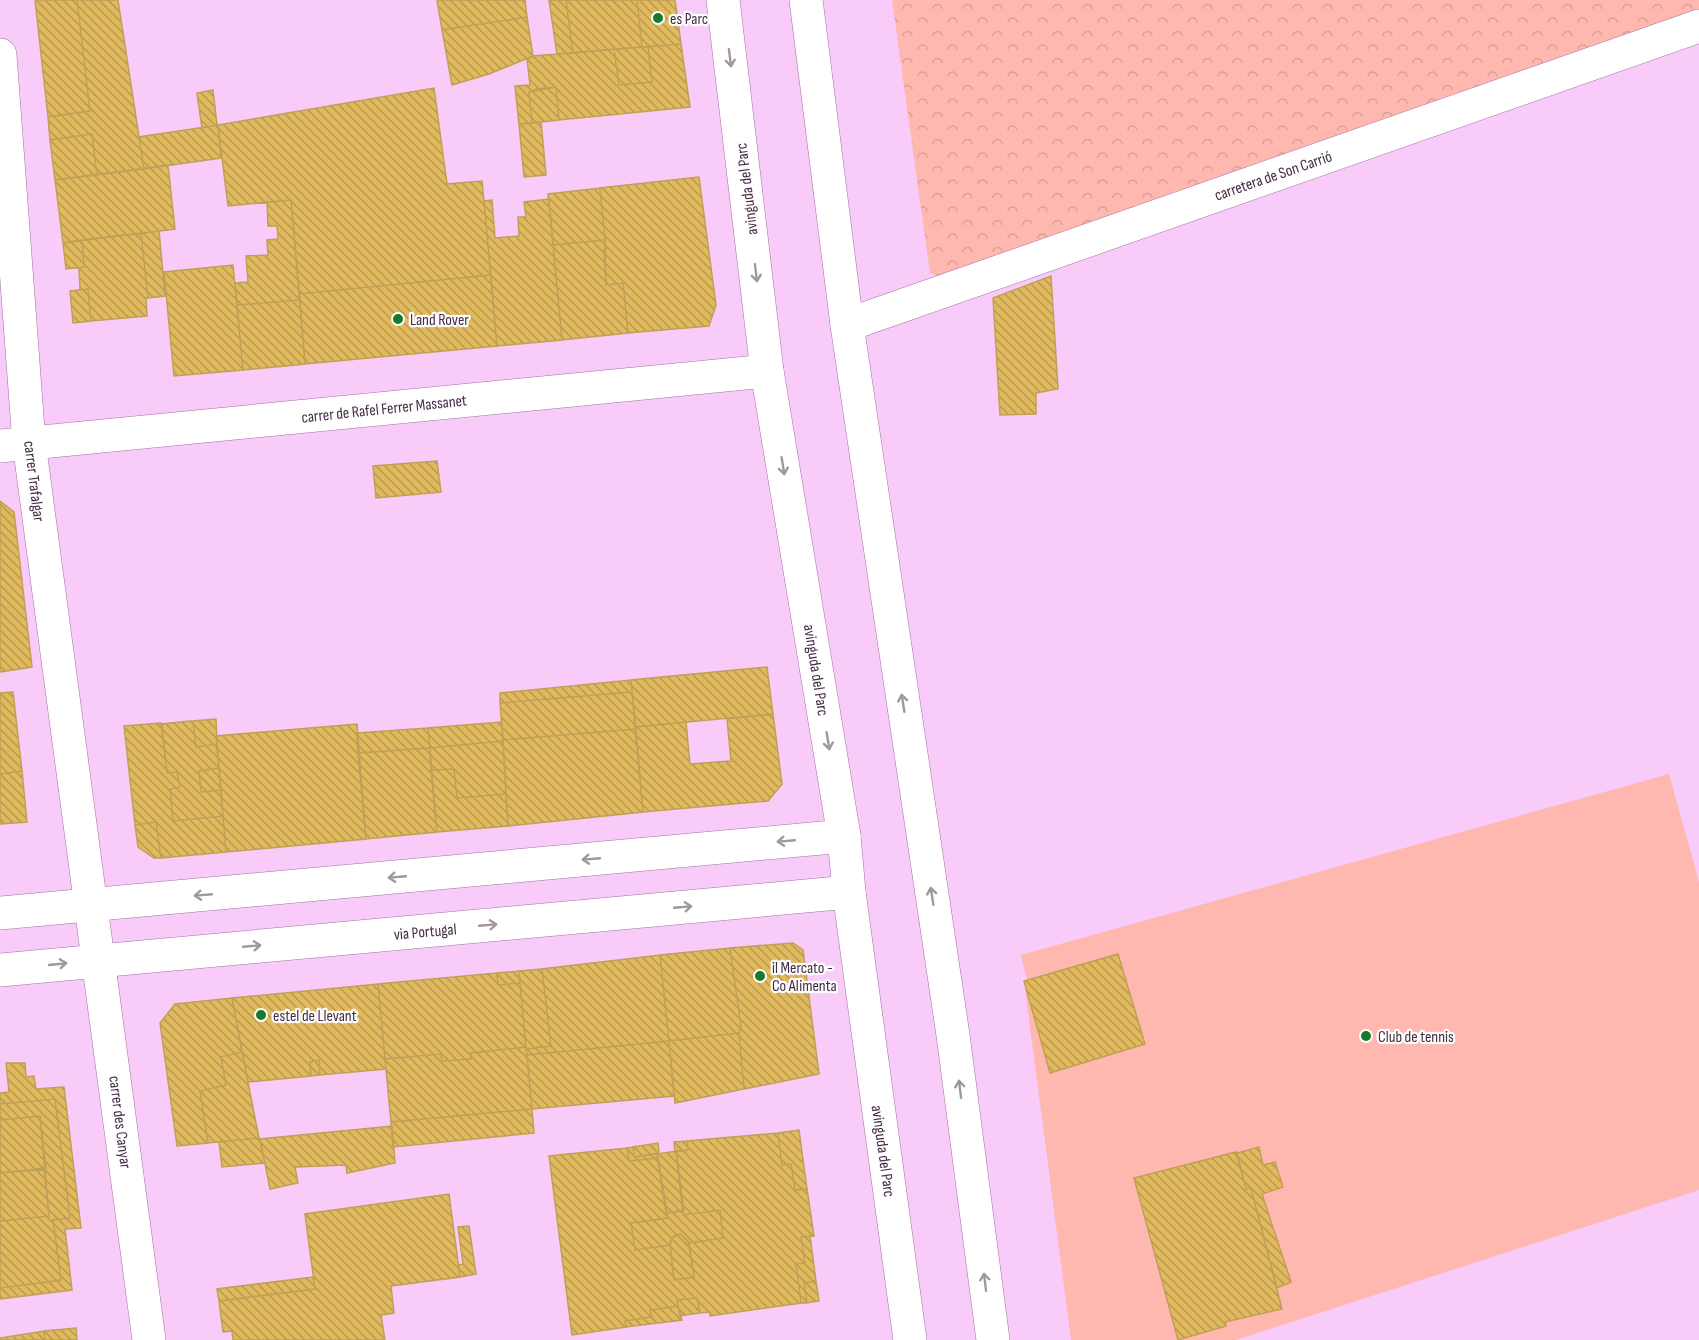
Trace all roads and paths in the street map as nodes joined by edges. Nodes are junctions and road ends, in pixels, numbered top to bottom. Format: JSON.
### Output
{"nodes":[{"id":1,"x":723,"y":0,"type":"edge"},
{"id":2,"x":806,"y":0,"type":"edge"},
{"id":3,"x":1699,"y":26,"type":"edge"},
{"id":4,"x":0,"y":55,"type":"edge"},
{"id":5,"x":847,"y":325,"type":"junction"},
{"id":6,"x":767,"y":371,"type":"junction"},
{"id":7,"x":15,"y":445,"type":"edge"},
{"id":8,"x":844,"y":836,"type":"junction"},
{"id":9,"x":849,"y":892,"type":"junction"},
{"id":10,"x":92,"y":905,"type":"junction"},
{"id":11,"x":0,"y":913,"type":"edge"},
{"id":12,"x":100,"y":960,"type":"junction"},
{"id":13,"x":0,"y":970,"type":"edge"},
{"id":14,"x":149,"y":1340,"type":"edge"},
{"id":15,"x":910,"y":1340,"type":"edge"},
{"id":16,"x":993,"y":1340,"type":"edge"}],
"edges":[{"from":1,"to":6,"type":"street","name":"avinguda del Parc","one_way":true},
{"from":2,"to":5,"type":"street"},
{"from":3,"to":5,"type":"street","name":"carretera de Son Carrió"},
{"from":4,"to":7,"type":"street","name":"carrer Trafalgar"},
{"from":16,"to":5,"type":"street","one_way":true},
{"from":6,"to":7,"type":"street","name":"carrer de Rafel Ferrer Massanet"},
{"from":6,"to":8,"type":"street","name":"avinguda del Parc","one_way":true},
{"from":7,"to":10,"type":"street","name":"carrer Trafalgar"},
{"from":8,"to":9,"type":"street","name":"avinguda del Parc"},
{"from":8,"to":10,"type":"street","one_way":true},
{"from":12,"to":9,"type":"street","name":"via Portugal","one_way":true},
{"from":9,"to":15,"type":"street","name":"avinguda del Parc"},
{"from":10,"to":11,"type":"street"},
{"from":10,"to":12,"type":"street","name":"carrer des Canyar"},
{"from":13,"to":12,"type":"street","name":"via Portugal","one_way":true},
{"from":12,"to":14,"type":"street","name":"carrer des Canyar"}]}
